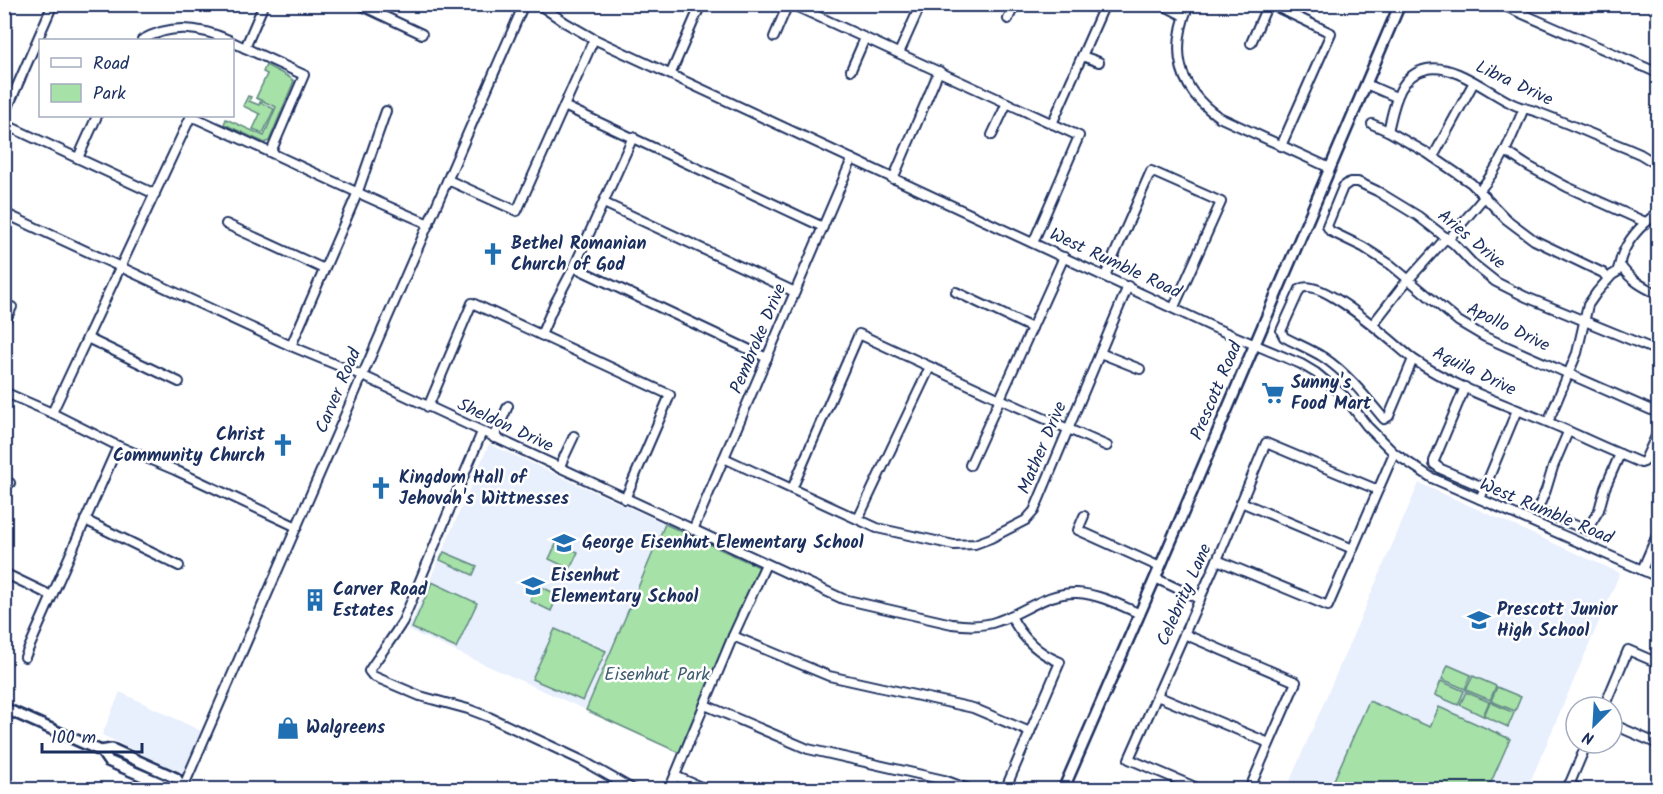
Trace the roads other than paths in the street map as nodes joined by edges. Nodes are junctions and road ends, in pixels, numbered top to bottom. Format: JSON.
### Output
{"nodes":[{"id":1,"x":53,"y":4,"type":"edge"},
{"id":2,"x":264,"y":4,"type":"edge"},
{"id":3,"x":358,"y":4,"type":"edge"},
{"id":4,"x":384,"y":4,"type":"edge"},
{"id":5,"x":524,"y":4,"type":"edge"},
{"id":6,"x":538,"y":4,"type":"edge"},
{"id":7,"x":701,"y":4,"type":"edge"},
{"id":8,"x":790,"y":4,"type":"edge"},
{"id":9,"x":921,"y":4,"type":"edge"},
{"id":10,"x":1015,"y":4,"type":"edge"},
{"id":11,"x":1090,"y":4,"type":"edge"},
{"id":12,"x":1161,"y":4,"type":"edge"},
{"id":13,"x":1189,"y":4,"type":"edge"},
{"id":14,"x":1269,"y":4,"type":"edge"},
{"id":15,"x":1400,"y":4,"type":"edge"},
{"id":16,"x":1500,"y":5,"type":"edge"},
{"id":17,"x":1103,"y":7,"type":"edge"},
{"id":18,"x":380,"y":14,"type":"junction"},
{"id":19,"x":1184,"y":16,"type":"junction"},
{"id":20,"x":1008,"y":19,"type":"dead end"},
{"id":21,"x":422,"y":34,"type":"dead end"},
{"id":22,"x":774,"y":37,"type":"dead end"},
{"id":23,"x":865,"y":38,"type":"junction"},
{"id":24,"x":144,"y":39,"type":"edge"},
{"id":25,"x":225,"y":39,"type":"edge"},
{"id":26,"x":594,"y":39,"type":"junction"},
{"id":27,"x":234,"y":42,"type":"edge"},
{"id":28,"x":1251,"y":43,"type":"dead end"},
{"id":29,"x":245,"y":48,"type":"junction"},
{"id":30,"x":899,"y":53,"type":"junction"},
{"id":31,"x":1082,"y":56,"type":"junction"},
{"id":32,"x":1099,"y":62,"type":"dead end"},
{"id":33,"x":851,"y":70,"type":"dead end"},
{"id":34,"x":939,"y":71,"type":"junction"},
{"id":35,"x":671,"y":73,"type":"junction"},
{"id":36,"x":1659,"y":73,"type":"edge"},
{"id":37,"x":1474,"y":82,"type":"junction"},
{"id":38,"x":1366,"y":84,"type":"junction"},
{"id":39,"x":1396,"y":97,"type":"junction"},
{"id":40,"x":1007,"y":103,"type":"junction"},
{"id":41,"x":564,"y":106,"type":"junction"},
{"id":42,"x":1524,"y":108,"type":"junction"},
{"id":43,"x":386,"y":111,"type":"dead end"},
{"id":44,"x":4,"y":116,"type":"edge"},
{"id":45,"x":97,"y":117,"type":"edge"},
{"id":46,"x":191,"y":117,"type":"edge"},
{"id":47,"x":4,"y":124,"type":"edge"},
{"id":48,"x":1052,"y":124,"type":"junction"},
{"id":49,"x":1372,"y":124,"type":"dead end"},
{"id":50,"x":1388,"y":131,"type":"junction"},
{"id":51,"x":992,"y":135,"type":"dead end"},
{"id":52,"x":633,"y":137,"type":"junction"},
{"id":53,"x":1281,"y":146,"type":"junction"},
{"id":54,"x":1505,"y":151,"type":"junction"},
{"id":55,"x":271,"y":152,"type":"junction"},
{"id":56,"x":1433,"y":157,"type":"junction"},
{"id":57,"x":78,"y":158,"type":"junction"},
{"id":58,"x":852,"y":159,"type":"junction"},
{"id":59,"x":1659,"y":165,"type":"edge"},
{"id":60,"x":1330,"y":168,"type":"junction"},
{"id":61,"x":893,"y":179,"type":"junction"},
{"id":62,"x":448,"y":180,"type":"junction"},
{"id":63,"x":155,"y":194,"type":"junction"},
{"id":64,"x":357,"y":194,"type":"junction"},
{"id":65,"x":1482,"y":194,"type":"junction"},
{"id":66,"x":604,"y":203,"type":"junction"},
{"id":67,"x":4,"y":213,"type":"edge"},
{"id":68,"x":1659,"y":213,"type":"edge"},
{"id":69,"x":1645,"y":222,"type":"junction"},
{"id":70,"x":429,"y":224,"type":"junction"},
{"id":71,"x":226,"y":225,"type":"dead end"},
{"id":72,"x":823,"y":227,"type":"junction"},
{"id":73,"x":1328,"y":229,"type":"joint"},
{"id":74,"x":1447,"y":239,"type":"junction"},
{"id":75,"x":1033,"y":243,"type":"junction"},
{"id":76,"x":1064,"y":257,"type":"junction"},
{"id":77,"x":1620,"y":266,"type":"junction"},
{"id":78,"x":121,"y":267,"type":"junction"},
{"id":79,"x":574,"y":267,"type":"junction"},
{"id":80,"x":324,"y":268,"type":"junction"},
{"id":81,"x":1105,"y":276,"type":"junction"},
{"id":82,"x":1409,"y":279,"type":"junction"},
{"id":83,"x":1608,"y":279,"type":"junction"},
{"id":84,"x":1128,"y":286,"type":"junction"},
{"id":85,"x":795,"y":292,"type":"junction"},
{"id":86,"x":956,"y":292,"type":"dead end"},
{"id":87,"x":1659,"y":294,"type":"edge"},
{"id":88,"x":12,"y":307,"type":"dead end"},
{"id":89,"x":1174,"y":307,"type":"junction"},
{"id":90,"x":1585,"y":322,"type":"junction"},
{"id":91,"x":4,"y":323,"type":"edge"},
{"id":92,"x":1373,"y":324,"type":"junction"},
{"id":93,"x":1032,"y":328,"type":"junction"},
{"id":94,"x":541,"y":335,"type":"junction"},
{"id":95,"x":87,"y":338,"type":"junction"},
{"id":96,"x":1255,"y":344,"type":"junction"},
{"id":97,"x":291,"y":346,"type":"junction"},
{"id":98,"x":1659,"y":351,"type":"edge"},
{"id":99,"x":1100,"y":353,"type":"junction"},
{"id":100,"x":767,"y":358,"type":"junction"},
{"id":101,"x":1413,"y":359,"type":"junction"},
{"id":102,"x":930,"y":367,"type":"junction"},
{"id":103,"x":1140,"y":369,"type":"dead end"},
{"id":104,"x":1568,"y":374,"type":"junction"},
{"id":105,"x":361,"y":375,"type":"junction"},
{"id":106,"x":179,"y":382,"type":"dead end"},
{"id":107,"x":1465,"y":387,"type":"junction"},
{"id":108,"x":4,"y":392,"type":"edge"},
{"id":109,"x":1000,"y":399,"type":"junction"},
{"id":110,"x":508,"y":406,"type":"dead end"},
{"id":111,"x":428,"y":407,"type":"junction"},
{"id":112,"x":1517,"y":410,"type":"junction"},
{"id":113,"x":52,"y":413,"type":"junction"},
{"id":114,"x":1659,"y":413,"type":"edge"},
{"id":115,"x":1548,"y":422,"type":"junction"},
{"id":116,"x":1067,"y":429,"type":"junction"},
{"id":117,"x":482,"y":432,"type":"junction"},
{"id":118,"x":1568,"y":432,"type":"junction"},
{"id":119,"x":1659,"y":432,"type":"edge"},
{"id":120,"x":574,"y":436,"type":"dead end"},
{"id":121,"x":494,"y":438,"type":"junction"},
{"id":122,"x":118,"y":446,"type":"junction"},
{"id":123,"x":1107,"y":446,"type":"dead end"},
{"id":124,"x":1394,"y":453,"type":"junction"},
{"id":125,"x":1620,"y":454,"type":"junction"},
{"id":126,"x":724,"y":458,"type":"junction"},
{"id":127,"x":970,"y":465,"type":"dead end"},
{"id":128,"x":559,"y":468,"type":"junction"},
{"id":129,"x":792,"y":489,"type":"junction"},
{"id":130,"x":1378,"y":489,"type":"junction"},
{"id":131,"x":1484,"y":489,"type":"junction"},
{"id":132,"x":625,"y":499,"type":"junction"},
{"id":133,"x":1480,"y":499,"type":"junction"},
{"id":134,"x":1241,"y":502,"type":"junction"},
{"id":135,"x":1084,"y":516,"type":"dead end"},
{"id":136,"x":858,"y":519,"type":"junction"},
{"id":137,"x":85,"y":520,"type":"junction"},
{"id":138,"x":297,"y":527,"type":"junction"},
{"id":139,"x":693,"y":530,"type":"junction"},
{"id":140,"x":1659,"y":532,"type":"edge"},
{"id":141,"x":1353,"y":549,"type":"junction"},
{"id":142,"x":1217,"y":560,"type":"junction"},
{"id":143,"x":766,"y":564,"type":"junction"},
{"id":144,"x":179,"y":566,"type":"dead end"},
{"id":145,"x":1160,"y":567,"type":"junction"},
{"id":146,"x":1642,"y":570,"type":"junction"},
{"id":147,"x":4,"y":573,"type":"edge"},
{"id":148,"x":1659,"y":577,"type":"edge"},
{"id":149,"x":1155,"y":578,"type":"junction"},
{"id":150,"x":52,"y":596,"type":"junction"},
{"id":151,"x":1200,"y":599,"type":"junction"},
{"id":152,"x":1140,"y":614,"type":"junction"},
{"id":153,"x":1011,"y":616,"type":"junction"},
{"id":154,"x":1184,"y":634,"type":"junction"},
{"id":155,"x":733,"y":636,"type":"junction"},
{"id":156,"x":25,"y":657,"type":"dead end"},
{"id":157,"x":1659,"y":663,"type":"edge"},
{"id":158,"x":1609,"y":695,"type":"edge"},
{"id":159,"x":1157,"y":696,"type":"junction"},
{"id":160,"x":705,"y":705,"type":"junction"},
{"id":161,"x":4,"y":708,"type":"edge"},
{"id":162,"x":1624,"y":729,"type":"edge"},
{"id":163,"x":1030,"y":732,"type":"junction"},
{"id":164,"x":1269,"y":743,"type":"junction"},
{"id":165,"x":1659,"y":744,"type":"edge"},
{"id":166,"x":1582,"y":755,"type":"edge"},
{"id":167,"x":675,"y":776,"type":"junction"},
{"id":168,"x":1568,"y":787,"type":"edge"},
{"id":169,"x":183,"y":789,"type":"edge"},
{"id":170,"x":634,"y":789,"type":"edge"},
{"id":171,"x":669,"y":789,"type":"edge"},
{"id":172,"x":708,"y":789,"type":"edge"},
{"id":173,"x":970,"y":789,"type":"edge"},
{"id":174,"x":1005,"y":789,"type":"edge"},
{"id":175,"x":1063,"y":789,"type":"edge"},
{"id":176,"x":1202,"y":789,"type":"edge"},
{"id":177,"x":1249,"y":789,"type":"edge"},
{"id":178,"x":1581,"y":789,"type":"edge"}],
"edges":[{"from":1,"to":44,"type":"street"},
{"from":2,"to":29,"type":"street"},
{"from":3,"to":18,"type":"street"},
{"from":4,"to":18,"type":"street"},
{"from":5,"to":62,"type":"street","name":"Carver Road"},
{"from":6,"to":26,"type":"street","name":"West Rumble Road"},
{"from":7,"to":35,"type":"street"},
{"from":8,"to":22,"type":"street"},
{"from":8,"to":23,"type":"street"},
{"from":9,"to":30,"type":"street"},
{"from":10,"to":20,"type":"street"},
{"from":11,"to":17,"type":"street"},
{"from":12,"to":19,"type":"street"},
{"from":13,"to":19,"type":"street"},
{"from":14,"to":28,"type":"street"},
{"from":14,"to":53,"type":"street"},
{"from":15,"to":38,"type":"main road","name":"Prescott Road"},
{"from":16,"to":36,"type":"street"},
{"from":17,"to":31,"type":"street"},
{"from":18,"to":21,"type":"street"},
{"from":19,"to":53,"type":"street"},
{"from":23,"to":30,"type":"street"},
{"from":23,"to":33,"type":"street"},
{"from":24,"to":25,"type":"street"},
{"from":26,"to":35,"type":"street","name":"West Rumble Road"},
{"from":26,"to":41,"type":"street"},
{"from":27,"to":29,"type":"street"},
{"from":29,"to":55,"type":"street"},
{"from":30,"to":34,"type":"street"},
{"from":31,"to":32,"type":"street"},
{"from":31,"to":48,"type":"street"},
{"from":34,"to":40,"type":"street"},
{"from":34,"to":61,"type":"street"},
{"from":35,"to":58,"type":"street","name":"West Rumble Road"},
{"from":37,"to":39,"type":"street","name":"Libra Drive"},
{"from":37,"to":42,"type":"street","name":"Libra Drive"},
{"from":37,"to":56,"type":"street"},
{"from":38,"to":39,"type":"street"},
{"from":38,"to":60,"type":"main road","name":"Prescott Road"},
{"from":39,"to":50,"type":"street","name":"Libra Drive"},
{"from":40,"to":48,"type":"street"},
{"from":40,"to":51,"type":"street"},
{"from":41,"to":52,"type":"street"},
{"from":41,"to":62,"type":"street"},
{"from":42,"to":54,"type":"street"},
{"from":42,"to":59,"type":"street","name":"Libra Drive"},
{"from":43,"to":64,"type":"street"},
{"from":45,"to":57,"type":"street"},
{"from":46,"to":55,"type":"street"},
{"from":46,"to":63,"type":"street"},
{"from":47,"to":57,"type":"street"},
{"from":48,"to":75,"type":"street"},
{"from":49,"to":50,"type":"street"},
{"from":50,"to":56,"type":"street"},
{"from":52,"to":66,"type":"street"},
{"from":52,"to":72,"type":"street"},
{"from":53,"to":60,"type":"street"},
{"from":54,"to":65,"type":"street"},
{"from":54,"to":69,"type":"street"},
{"from":55,"to":64,"type":"street"},
{"from":56,"to":65,"type":"street"},
{"from":57,"to":63,"type":"street"},
{"from":58,"to":61,"type":"street","name":"West Rumble Road"},
{"from":58,"to":72,"type":"street","name":"Pembroke Drive"},
{"from":60,"to":96,"type":"main road","name":"Prescott Road"},
{"from":61,"to":75,"type":"street","name":"West Rumble Road"},
{"from":62,"to":70,"type":"street","name":"Carver Road"},
{"from":63,"to":78,"type":"street"},
{"from":64,"to":70,"type":"street"},
{"from":64,"to":80,"type":"street"},
{"from":65,"to":74,"type":"street"},
{"from":65,"to":83,"type":"street"},
{"from":66,"to":79,"type":"street"},
{"from":66,"to":85,"type":"street"},
{"from":67,"to":78,"type":"street","name":"Sheldon Drive"},
{"from":68,"to":69,"type":"street"},
{"from":69,"to":77,"type":"street"},
{"from":70,"to":105,"type":"street","name":"Carver Road"},
{"from":71,"to":80,"type":"street"},
{"from":72,"to":85,"type":"street","name":"Pembroke Drive"},
{"from":73,"to":74,"type":"street","name":"Aries Drive"},
{"from":73,"to":82,"type":"street","name":"Apollo Drive"},
{"from":74,"to":82,"type":"street"},
{"from":74,"to":90,"type":"street","name":"Aries Drive"},
{"from":75,"to":76,"type":"street","name":"West Rumble Road"},
{"from":76,"to":81,"type":"street","name":"West Rumble Road"},
{"from":76,"to":93,"type":"street"},
{"from":77,"to":83,"type":"street"},
{"from":77,"to":87,"type":"street"},
{"from":78,"to":95,"type":"street"},
{"from":78,"to":97,"type":"street","name":"Sheldon Drive"},
{"from":79,"to":94,"type":"street"},
{"from":79,"to":100,"type":"street"},
{"from":80,"to":97,"type":"street"},
{"from":81,"to":84,"type":"street","name":"West Rumble Road"},
{"from":81,"to":89,"type":"street"},
{"from":82,"to":92,"type":"street"},
{"from":82,"to":104,"type":"street","name":"Apollo Drive"},
{"from":83,"to":90,"type":"street"},
{"from":84,"to":89,"type":"street","name":"West Rumble Road"},
{"from":84,"to":99,"type":"street","name":"Mather Drive"},
{"from":85,"to":100,"type":"street","name":"Pembroke Drive"},
{"from":86,"to":93,"type":"street"},
{"from":88,"to":91,"type":"street"},
{"from":89,"to":96,"type":"street","name":"West Rumble Road"},
{"from":90,"to":98,"type":"street","name":"Aries Drive"},
{"from":90,"to":104,"type":"street"},
{"from":92,"to":101,"type":"street","name":"Aquila Drive"},
{"from":92,"to":101,"type":"street","name":"Aquila Drive"},
{"from":93,"to":109,"type":"street"},
{"from":94,"to":111,"type":"street"},
{"from":94,"to":132,"type":"street"},
{"from":95,"to":106,"type":"street"},
{"from":95,"to":113,"type":"street"},
{"from":96,"to":124,"type":"street","name":"West Rumble Road"},
{"from":96,"to":145,"type":"main road","name":"Prescott Road"},
{"from":97,"to":105,"type":"street","name":"Sheldon Drive"},
{"from":99,"to":103,"type":"street"},
{"from":99,"to":116,"type":"street","name":"Mather Drive"},
{"from":100,"to":126,"type":"street","name":"Pembroke Drive"},
{"from":101,"to":107,"type":"street","name":"Aquila Drive"},
{"from":102,"to":109,"type":"street"},
{"from":102,"to":129,"type":"street"},
{"from":102,"to":136,"type":"street"},
{"from":104,"to":114,"type":"street","name":"Apollo Drive"},
{"from":104,"to":115,"type":"street"},
{"from":105,"to":111,"type":"street","name":"Sheldon Drive"},
{"from":105,"to":138,"type":"street","name":"Carver Road"},
{"from":107,"to":112,"type":"street","name":"Aquila Drive"},
{"from":107,"to":131,"type":"street"},
{"from":108,"to":113,"type":"street"},
{"from":109,"to":116,"type":"street"},
{"from":109,"to":127,"type":"street"},
{"from":110,"to":121,"type":"street"},
{"from":111,"to":117,"type":"street","name":"Sheldon Drive"},
{"from":112,"to":115,"type":"street","name":"Aquila Drive"},
{"from":112,"to":131,"type":"street"},
{"from":113,"to":122,"type":"street"},
{"from":115,"to":118,"type":"street","name":"Aquila Drive"},
{"from":116,"to":123,"type":"street"},
{"from":116,"to":136,"type":"street","name":"Mather Drive"},
{"from":117,"to":121,"type":"street","name":"Sheldon Drive"},
{"from":117,"to":170,"type":"street"},
{"from":118,"to":125,"type":"street","name":"Aquila Drive"},
{"from":118,"to":125,"type":"street"},
{"from":119,"to":125,"type":"street","name":"Aquila Drive"},
{"from":120,"to":128,"type":"street"},
{"from":121,"to":128,"type":"street","name":"Sheldon Drive"},
{"from":122,"to":137,"type":"street"},
{"from":122,"to":138,"type":"street"},
{"from":124,"to":130,"type":"street"},
{"from":124,"to":133,"type":"street","name":"West Rumble Road"},
{"from":126,"to":129,"type":"street","name":"Mather Drive"},
{"from":126,"to":139,"type":"street","name":"Pembroke Drive"},
{"from":128,"to":132,"type":"street","name":"Sheldon Drive"},
{"from":129,"to":136,"type":"street","name":"Mather Drive"},
{"from":130,"to":134,"type":"street","name":"Celebrity Lane"},
{"from":130,"to":141,"type":"street"},
{"from":131,"to":133,"type":"street"},
{"from":132,"to":139,"type":"street","name":"Sheldon Drive"},
{"from":133,"to":146,"type":"street","name":"West Rumble Road"},
{"from":134,"to":141,"type":"street"},
{"from":134,"to":142,"type":"street","name":"Celebrity Lane"},
{"from":135,"to":145,"type":"street"},
{"from":137,"to":144,"type":"street"},
{"from":137,"to":150,"type":"street"},
{"from":138,"to":169,"type":"street","name":"Carver Road"},
{"from":139,"to":143,"type":"street","name":"Sheldon Drive"},
{"from":140,"to":146,"type":"street"},
{"from":141,"to":142,"type":"street"},
{"from":142,"to":151,"type":"street","name":"Celebrity Lane"},
{"from":143,"to":153,"type":"street","name":"Sheldon Drive"},
{"from":143,"to":155,"type":"street"},
{"from":145,"to":149,"type":"main road","name":"Prescott Road"},
{"from":146,"to":148,"type":"street","name":"West Rumble Road"},
{"from":147,"to":150,"type":"street"},
{"from":149,"to":151,"type":"street"},
{"from":149,"to":152,"type":"main road","name":"Prescott Road"},
{"from":150,"to":156,"type":"street"},
{"from":151,"to":154,"type":"street","name":"Celebrity Lane"},
{"from":152,"to":153,"type":"street","name":"Sheldon Drive"},
{"from":152,"to":175,"type":"main road","name":"Prescott Road"},
{"from":153,"to":163,"type":"street"},
{"from":154,"to":159,"type":"street","name":"Celebrity Lane"},
{"from":154,"to":164,"type":"street"},
{"from":155,"to":160,"type":"street"},
{"from":155,"to":163,"type":"street"},
{"from":157,"to":158,"type":"street"},
{"from":159,"to":164,"type":"street"},
{"from":159,"to":176,"type":"street","name":"Celebrity Lane"},
{"from":160,"to":167,"type":"street"},
{"from":160,"to":173,"type":"street"},
{"from":161,"to":169,"type":"main road"},
{"from":162,"to":165,"type":"street"},
{"from":163,"to":174,"type":"street"},
{"from":164,"to":177,"type":"street"},
{"from":166,"to":168,"type":"street"},
{"from":167,"to":171,"type":"street"},
{"from":167,"to":172,"type":"street"},
{"from":168,"to":178,"type":"street"}]}
